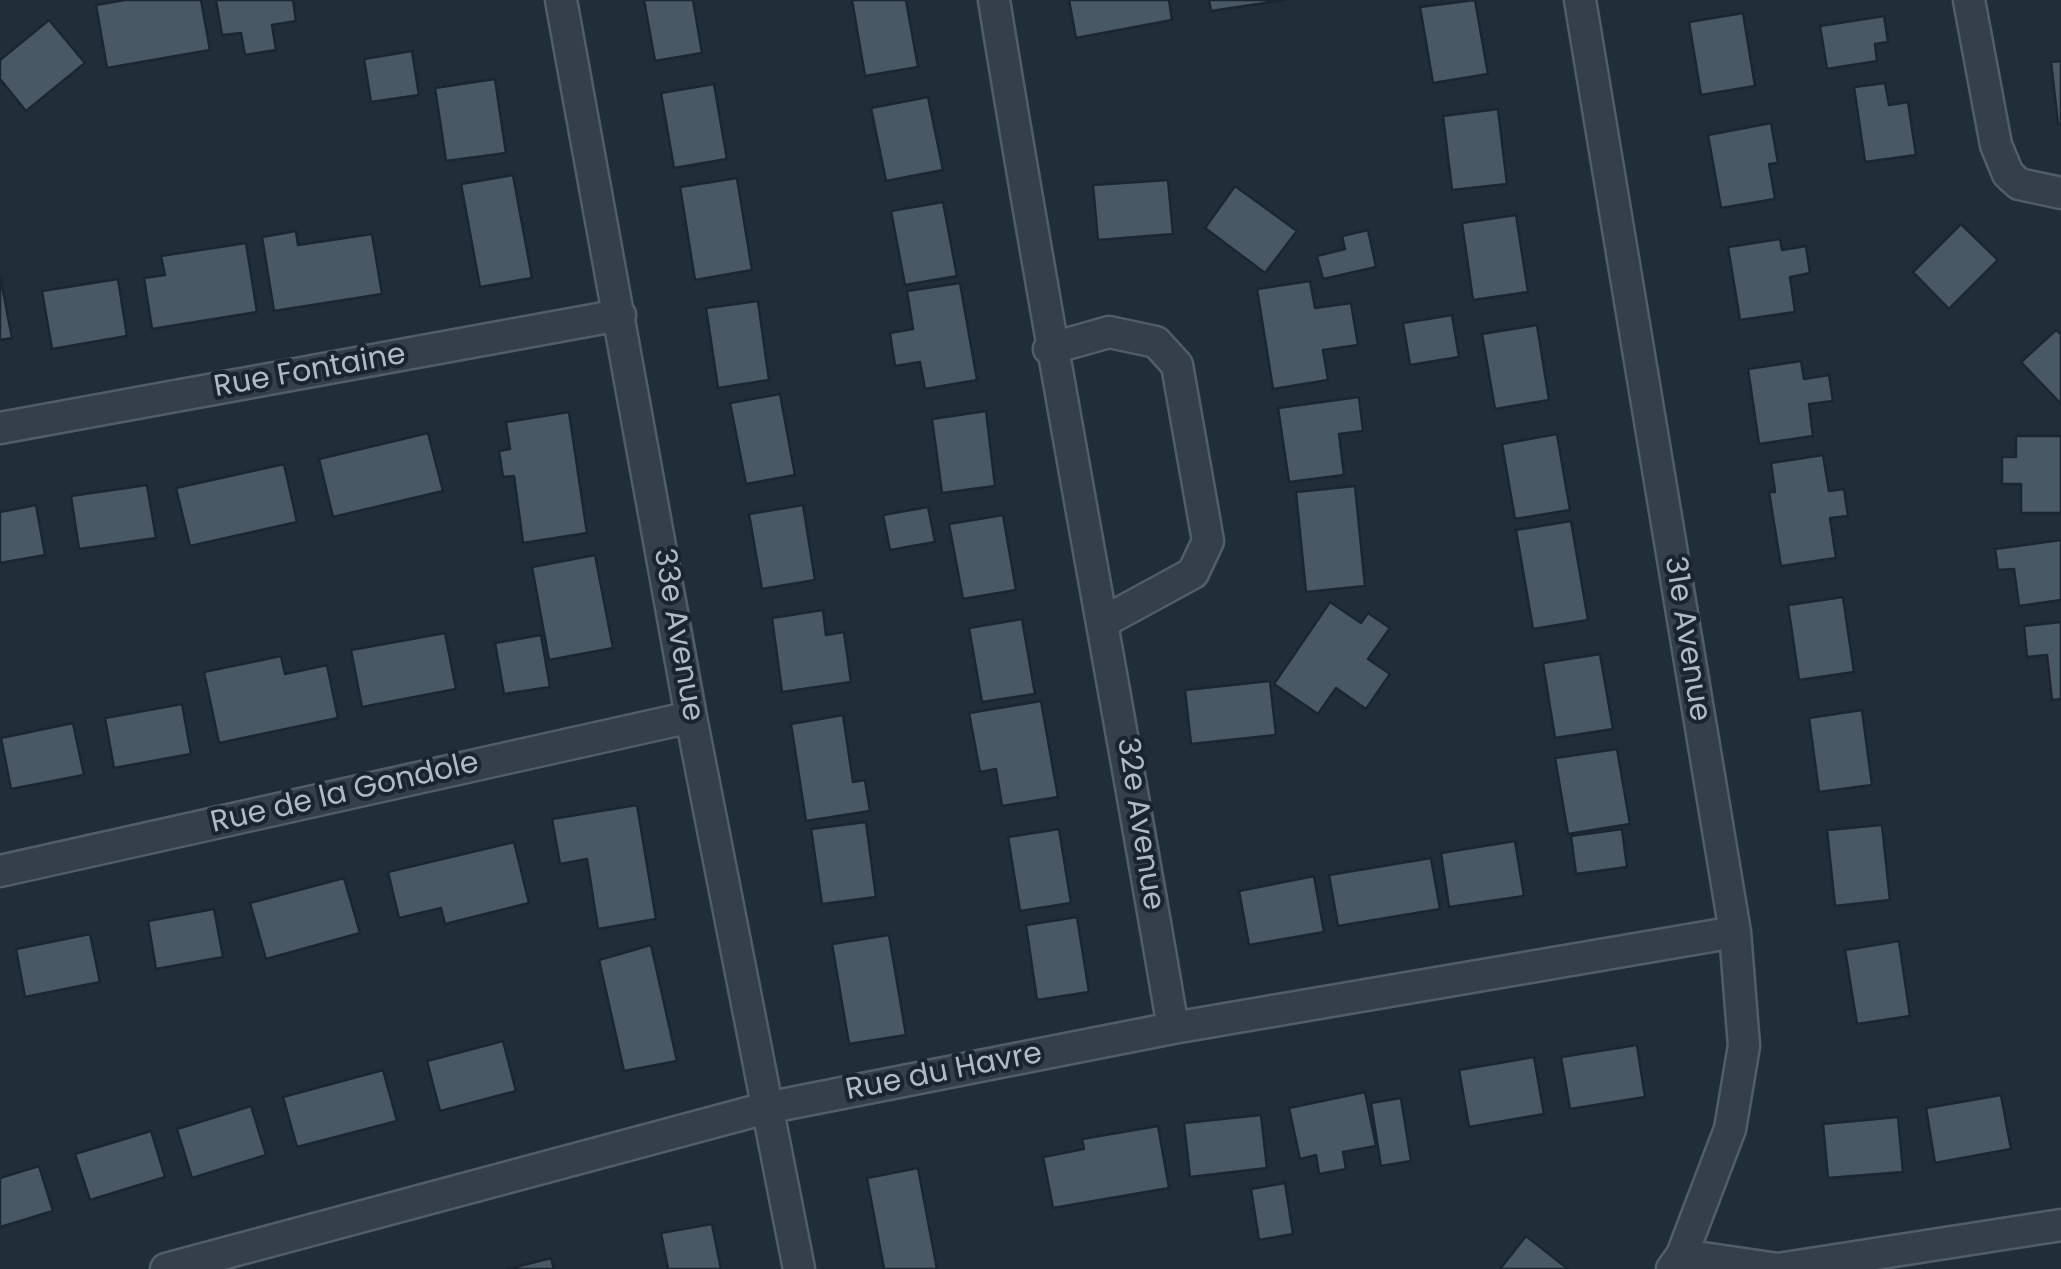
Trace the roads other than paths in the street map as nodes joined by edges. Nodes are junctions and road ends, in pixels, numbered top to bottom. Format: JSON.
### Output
{"nodes":[{"id":1,"x":561,"y":0,"type":"edge"},
{"id":2,"x":994,"y":0,"type":"edge"},
{"id":3,"x":1580,"y":0,"type":"edge"},
{"id":4,"x":1969,"y":0,"type":"edge"},
{"id":5,"x":2061,"y":193,"type":"edge"},
{"id":6,"x":620,"y":315,"type":"junction"},
{"id":7,"x":1049,"y":348,"type":"junction"},
{"id":8,"x":0,"y":428,"type":"edge"},
{"id":9,"x":1105,"y":621,"type":"junction"},
{"id":10,"x":690,"y":717,"type":"junction"},
{"id":11,"x":0,"y":871,"type":"edge"},
{"id":12,"x":1735,"y":932,"type":"junction"},
{"id":13,"x":1173,"y":1028,"type":"junction"},
{"id":14,"x":766,"y":1108,"type":"junction"},
{"id":15,"x":2061,"y":1225,"type":"edge"},
{"id":16,"x":1677,"y":1262,"type":"edge"},
{"id":17,"x":166,"y":1269,"type":"edge"},
{"id":18,"x":799,"y":1269,"type":"edge"}],
"edges":[{"from":1,"to":6,"type":"street","name":"33e Avenue"},
{"from":2,"to":7,"type":"street","name":"32e Avenue"},
{"from":3,"to":12,"type":"street","name":"31e Avenue"},
{"from":4,"to":5,"type":"street"},
{"from":6,"to":8,"type":"street","name":"Rue Fontaine"},
{"from":6,"to":10,"type":"street","name":"33e Avenue"},
{"from":7,"to":9,"type":"street","name":"32e Avenue"},
{"from":7,"to":9,"type":"street"},
{"from":9,"to":13,"type":"street","name":"32e Avenue"},
{"from":10,"to":11,"type":"street","name":"Rue de la Gondole"},
{"from":10,"to":14,"type":"street","name":"33e Avenue"},
{"from":12,"to":13,"type":"street","name":"Rue du Havre"},
{"from":12,"to":16,"type":"street","name":"31e Avenue"},
{"from":13,"to":14,"type":"street","name":"Rue du Havre"},
{"from":14,"to":17,"type":"street","name":"Rue du Havre"},
{"from":14,"to":18,"type":"street","name":"33e Avenue"},
{"from":15,"to":16,"type":"street"}]}
